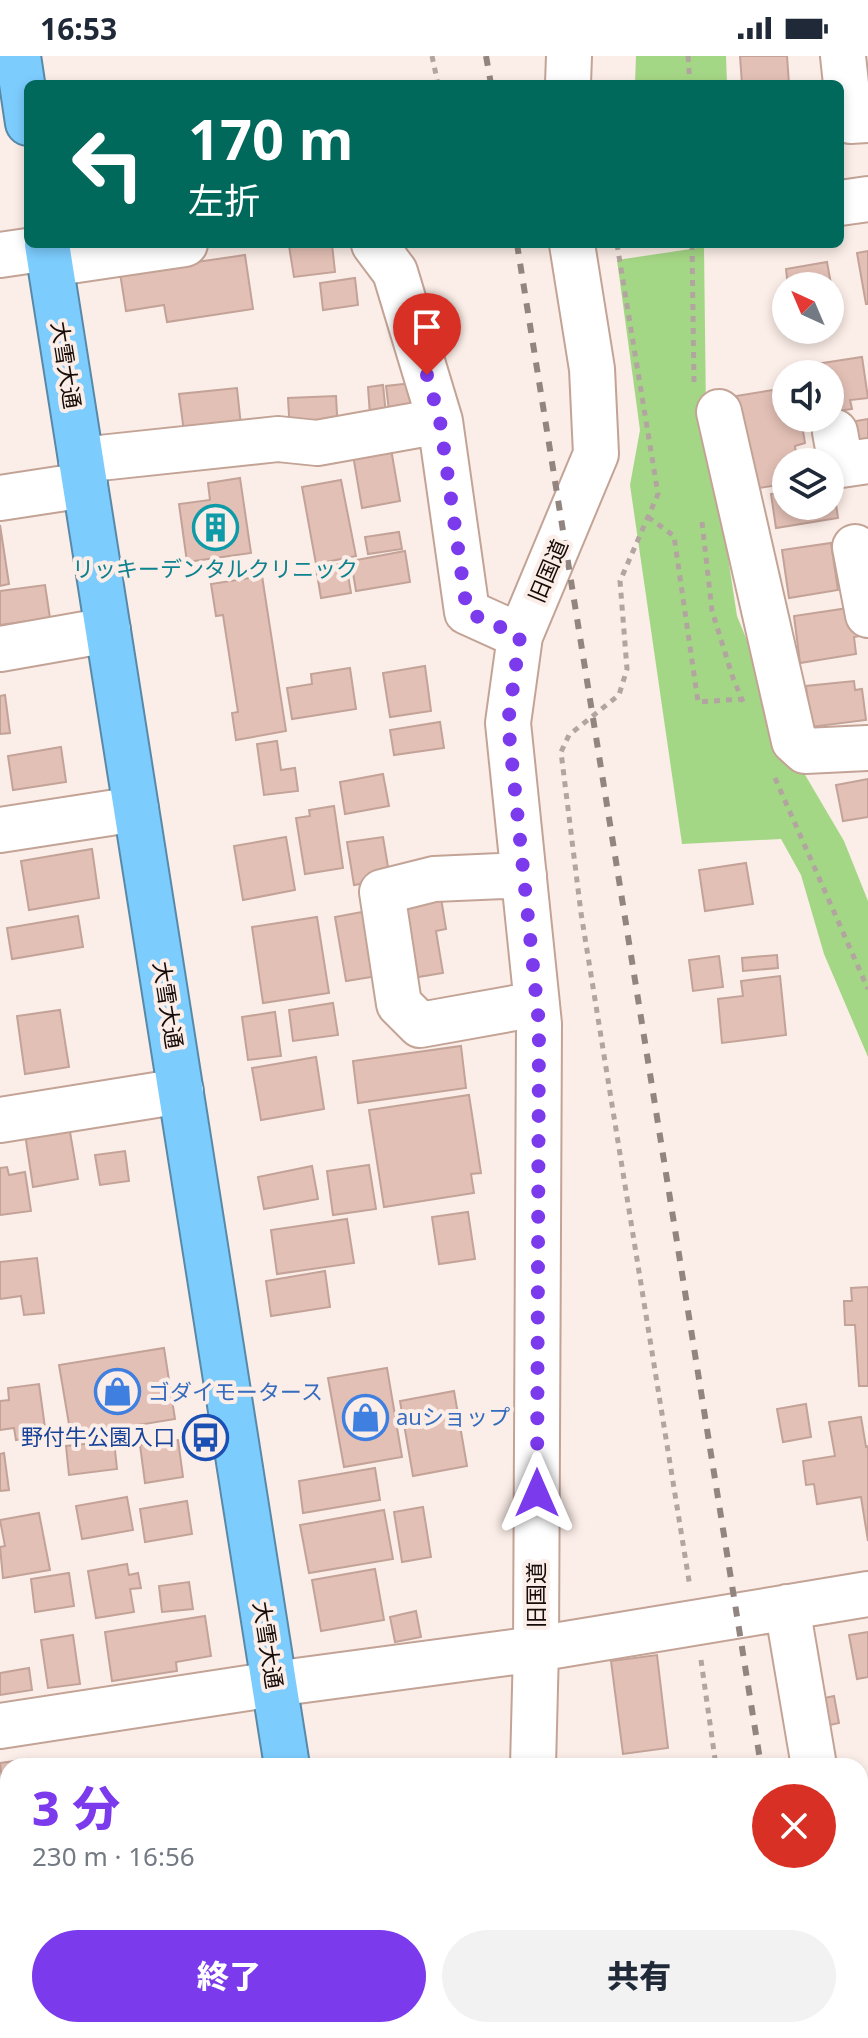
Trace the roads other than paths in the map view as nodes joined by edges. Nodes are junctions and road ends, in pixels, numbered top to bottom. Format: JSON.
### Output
{"nodes":[{"id":1,"x":18,"y":56,"type":"edge"},
{"id":2,"x":569,"y":56,"type":"edge"},
{"id":3,"x":843,"y":56,"type":"edge"},
{"id":4,"x":568,"y":80,"type":"edge"},
{"id":5,"x":24,"y":96,"type":"edge"},
{"id":6,"x":868,"y":120,"type":"edge"},
{"id":7,"x":868,"y":199,"type":"edge"},
{"id":8,"x":844,"y":202,"type":"edge"},
{"id":9,"x":116,"y":248,"type":"edge"},
{"id":10,"x":377,"y":248,"type":"edge"},
{"id":11,"x":573,"y":248,"type":"edge"},
{"id":12,"x":48,"y":252,"type":"edge"},
{"id":13,"x":0,"y":255,"type":"edge"},
{"id":14,"x":719,"y":412,"type":"dead end"},
{"id":15,"x":440,"y":421,"type":"junction"},
{"id":16,"x":835,"y":432,"type":"dead end"},
{"id":17,"x":868,"y":461,"type":"edge"},
{"id":18,"x":83,"y":473,"type":"junction"},
{"id":19,"x":0,"y":498,"type":"edge"},
{"id":20,"x":855,"y":547,"type":"dead end"},
{"id":21,"x":867,"y":606,"type":"edge"},
{"id":22,"x":108,"y":630,"type":"junction"},
{"id":23,"x":520,"y":636,"type":"junction"},
{"id":24,"x":0,"y":649,"type":"edge"},
{"id":25,"x":868,"y":748,"type":"edge"},
{"id":26,"x":136,"y":809,"type":"junction"},
{"id":27,"x":0,"y":830,"type":"edge"},
{"id":28,"x":524,"y":875,"type":"junction"},
{"id":29,"x":537,"y":1004,"type":"junction"},
{"id":30,"x":181,"y":1091,"type":"junction"},
{"id":31,"x":0,"y":1120,"type":"edge"},
{"id":32,"x":868,"y":1594,"type":"edge"},
{"id":33,"x":787,"y":1607,"type":"junction"},
{"id":34,"x":536,"y":1649,"type":"junction"},
{"id":35,"x":274,"y":1684,"type":"junction"},
{"id":36,"x":0,"y":1726,"type":"edge"},
{"id":37,"x":286,"y":1758,"type":"edge"},
{"id":38,"x":533,"y":1758,"type":"edge"},
{"id":39,"x":813,"y":1758,"type":"edge"}],
"edges":[{"from":1,"to":5,"type":"highway"},
{"from":2,"to":4,"type":"street"},
{"from":3,"to":6,"type":"street"},
{"from":7,"to":8,"type":"street"},
{"from":9,"to":12,"type":"street"},
{"from":10,"to":15,"type":"street"},
{"from":11,"to":23,"type":"street","name":"旧国道"},
{"from":12,"to":13,"type":"street"},
{"from":12,"to":18,"type":"highway","name":"大雪大通"},
{"from":14,"to":25,"type":"street"},
{"from":15,"to":18,"type":"street"},
{"from":15,"to":23,"type":"street"},
{"from":16,"to":17,"type":"street"},
{"from":18,"to":19,"type":"street"},
{"from":18,"to":22,"type":"highway","name":"大雪大通"},
{"from":20,"to":21,"type":"street"},
{"from":22,"to":24,"type":"street"},
{"from":22,"to":26,"type":"highway","name":"大雪大通"},
{"from":23,"to":28,"type":"street","name":"旧国道"},
{"from":26,"to":27,"type":"street"},
{"from":26,"to":30,"type":"highway","name":"大雪大通"},
{"from":28,"to":29,"type":"street","name":"旧国道"},
{"from":28,"to":29,"type":"street"},
{"from":29,"to":34,"type":"street","name":"旧国道"},
{"from":30,"to":31,"type":"street"},
{"from":30,"to":35,"type":"highway","name":"大雪大通"},
{"from":32,"to":33,"type":"street"},
{"from":33,"to":34,"type":"street"},
{"from":33,"to":39,"type":"street"},
{"from":34,"to":35,"type":"street"},
{"from":34,"to":38,"type":"street","name":"旧国道"},
{"from":35,"to":36,"type":"street"},
{"from":35,"to":37,"type":"highway","name":"大雪大通"}]}
